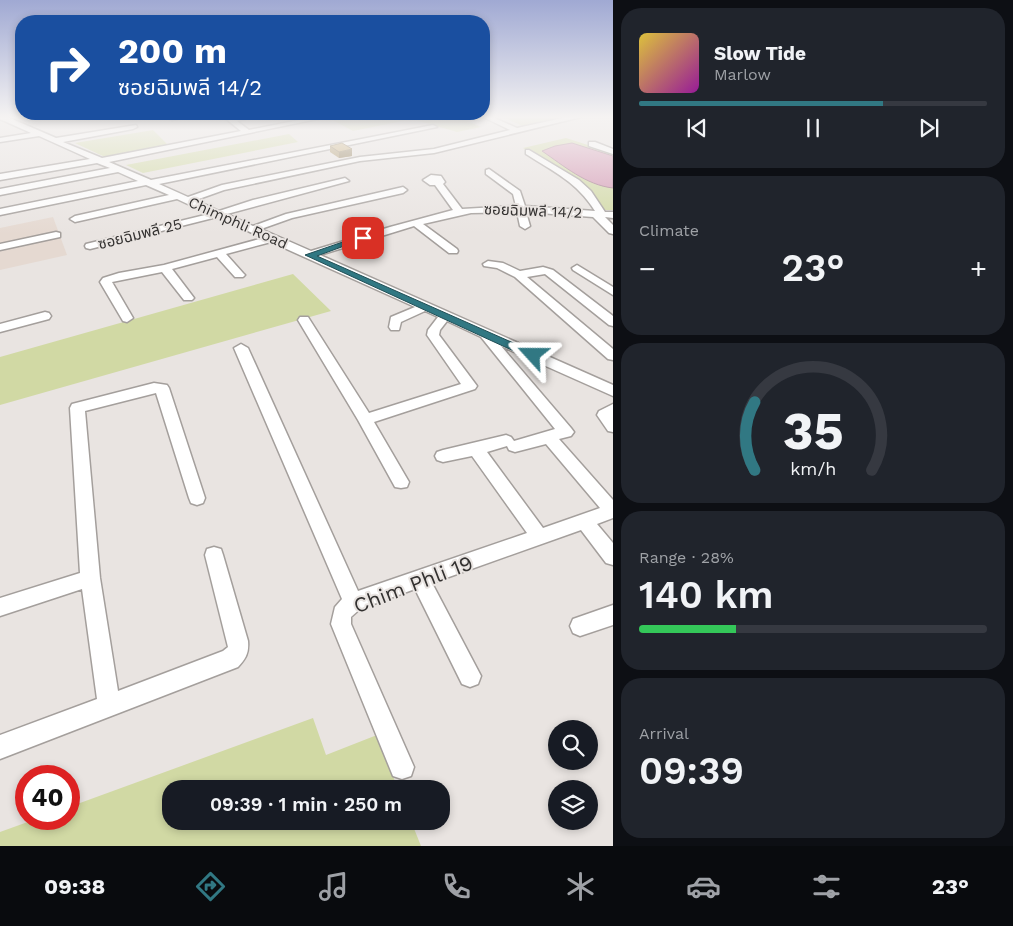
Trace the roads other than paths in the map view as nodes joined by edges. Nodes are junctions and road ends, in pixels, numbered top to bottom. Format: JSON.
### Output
{"nodes":[{"id":1,"x":88,"y":155,"type":"edge"},
{"id":2,"x":116,"y":155,"type":"edge"},
{"id":3,"x":286,"y":155,"type":"edge"},
{"id":4,"x":396,"y":155,"type":"edge"},
{"id":5,"x":401,"y":155,"type":"edge"},
{"id":6,"x":534,"y":155,"type":"edge"},
{"id":7,"x":96,"y":159,"type":"junction"},
{"id":8,"x":59,"y":162,"type":"dead end"},
{"id":9,"x":408,"y":162,"type":"dead end"},
{"id":10,"x":325,"y":166,"type":"junction"},
{"id":11,"x":120,"y":169,"type":"junction"},
{"id":12,"x":490,"y":172,"type":"dead end"},
{"id":13,"x":0,"y":177,"type":"edge"},
{"id":14,"x":149,"y":182,"type":"junction"},
{"id":15,"x":438,"y":183,"type":"dead end"},
{"id":16,"x":356,"y":189,"type":"junction"},
{"id":17,"x":403,"y":190,"type":"dead end"},
{"id":18,"x":0,"y":192,"type":"edge"},
{"id":19,"x":183,"y":198,"type":"junction"},
{"id":20,"x":521,"y":208,"type":"junction"},
{"id":21,"x":0,"y":212,"type":"edge"},
{"id":22,"x":459,"y":212,"type":"junction"},
{"id":23,"x":219,"y":214,"type":"junction"},
{"id":24,"x":599,"y":214,"type":"junction"},
{"id":25,"x":613,"y":215,"type":"edge"},
{"id":26,"x":75,"y":219,"type":"dead end"},
{"id":27,"x":416,"y":223,"type":"junction"},
{"id":28,"x":525,"y":226,"type":"dead end"},
{"id":29,"x":253,"y":230,"type":"junction"},
{"id":30,"x":613,"y":231,"type":"edge"},
{"id":31,"x":56,"y":234,"type":"dead end"},
{"id":32,"x":273,"y":238,"type":"junction"},
{"id":33,"x":90,"y":246,"type":"dead end"},
{"id":34,"x":0,"y":247,"type":"edge"},
{"id":35,"x":453,"y":250,"type":"dead end"},
{"id":36,"x":219,"y":253,"type":"junction"},
{"id":37,"x":310,"y":255,"type":"junction"},
{"id":38,"x":488,"y":264,"type":"dead end"},
{"id":39,"x":165,"y":268,"type":"junction"},
{"id":40,"x":577,"y":268,"type":"dead end"},
{"id":41,"x":239,"y":275,"type":"dead end"},
{"id":42,"x":518,"y":275,"type":"junction"},
{"id":43,"x":613,"y":292,"type":"edge"},
{"id":44,"x":188,"y":298,"type":"dead end"},
{"id":45,"x":424,"y":306,"type":"junction"},
{"id":46,"x":45,"y":316,"type":"dead end"},
{"id":47,"x":444,"y":316,"type":"junction"},
{"id":48,"x":127,"y":318,"type":"dead end"},
{"id":49,"x":304,"y":320,"type":"dead end"},
{"id":50,"x":613,"y":322,"type":"edge"},
{"id":51,"x":0,"y":328,"type":"edge"},
{"id":52,"x":395,"y":328,"type":"dead end"},
{"id":53,"x":484,"y":334,"type":"junction"},
{"id":54,"x":241,"y":348,"type":"dead end"},
{"id":55,"x":613,"y":356,"type":"edge"},
{"id":56,"x":613,"y":392,"type":"edge"},
{"id":57,"x":613,"y":409,"type":"edge"},
{"id":58,"x":365,"y":419,"type":"junction"},
{"id":59,"x":613,"y":427,"type":"edge"},
{"id":60,"x":551,"y":440,"type":"dead end"},
{"id":61,"x":476,"y":449,"type":"junction"},
{"id":62,"x":442,"y":456,"type":"dead end"},
{"id":63,"x":401,"y":482,"type":"dead end"},
{"id":64,"x":197,"y":498,"type":"dead end"},
{"id":65,"x":613,"y":511,"type":"edge"},
{"id":66,"x":584,"y":521,"type":"junction"},
{"id":67,"x":540,"y":537,"type":"junction"},
{"id":68,"x":214,"y":555,"type":"dead end"},
{"id":69,"x":613,"y":557,"type":"edge"},
{"id":70,"x":90,"y":578,"type":"junction"},
{"id":71,"x":420,"y":580,"type":"junction"},
{"id":72,"x":353,"y":602,"type":"junction"},
{"id":73,"x":0,"y":607,"type":"edge"},
{"id":74,"x":613,"y":615,"type":"edge"},
{"id":75,"x":580,"y":626,"type":"dead end"},
{"id":76,"x":470,"y":676,"type":"dead end"},
{"id":77,"x":109,"y":704,"type":"junction"},
{"id":78,"x":0,"y":747,"type":"edge"},
{"id":79,"x":402,"y":767,"type":"dead end"}],
"edges":[{"from":1,"to":7,"type":"street","name":"Chimphli Road"},
{"from":2,"to":7,"type":"street"},
{"from":3,"to":14,"type":"street"},
{"from":4,"to":10,"type":"street"},
{"from":5,"to":9,"type":"street"},
{"from":6,"to":24,"type":"street"},
{"from":7,"to":8,"type":"street"},
{"from":7,"to":11,"type":"street","name":"Chimphli Road"},
{"from":7,"to":13,"type":"street"},
{"from":10,"to":16,"type":"street"},
{"from":10,"to":19,"type":"street"},
{"from":11,"to":14,"type":"street","name":"Chimphli Road"},
{"from":11,"to":18,"type":"street"},
{"from":12,"to":20,"type":"street"},
{"from":14,"to":19,"type":"street","name":"Chimphli Road"},
{"from":14,"to":21,"type":"street"},
{"from":15,"to":22,"type":"street"},
{"from":16,"to":17,"type":"street"},
{"from":16,"to":23,"type":"street","name":"ซอยฉิมพลี 25"},
{"from":16,"to":29,"type":"street"},
{"from":19,"to":23,"type":"street","name":"Chimphli Road"},
{"from":19,"to":26,"type":"street"},
{"from":20,"to":22,"type":"street","name":"ซอยฉิมพลี 14/2"},
{"from":20,"to":24,"type":"street","name":"ซอยฉิมพลี 14/2"},
{"from":20,"to":28,"type":"street"},
{"from":22,"to":27,"type":"street","name":"ซอยฉิมพลี 14/2"},
{"from":23,"to":29,"type":"street","name":"Chimphli Road"},
{"from":23,"to":33,"type":"street","name":"ซอยฉิมพลี 25"},
{"from":24,"to":25,"type":"street","name":"ซอยฉิมพลี 14/2"},
{"from":24,"to":30,"type":"street"},
{"from":27,"to":35,"type":"street"},
{"from":27,"to":37,"type":"street","name":"ซอยฉิมพลี 14/2"},
{"from":29,"to":32,"type":"street","name":"Chimphli Road"},
{"from":31,"to":34,"type":"street"},
{"from":32,"to":36,"type":"street"},
{"from":32,"to":37,"type":"street","name":"Chimphli Road"},
{"from":36,"to":39,"type":"street"},
{"from":36,"to":41,"type":"street"},
{"from":37,"to":45,"type":"street","name":"Chimphli Road"},
{"from":38,"to":42,"type":"street"},
{"from":39,"to":44,"type":"street"},
{"from":39,"to":48,"type":"street"},
{"from":40,"to":43,"type":"street"},
{"from":42,"to":50,"type":"street"},
{"from":42,"to":55,"type":"street"},
{"from":45,"to":47,"type":"street","name":"Chimphli Road"},
{"from":45,"to":52,"type":"street"},
{"from":46,"to":51,"type":"street"},
{"from":47,"to":53,"type":"street","name":"Chimphli Road"},
{"from":47,"to":58,"type":"street"},
{"from":49,"to":58,"type":"street"},
{"from":53,"to":56,"type":"street","name":"Chimphli Road"},
{"from":53,"to":61,"type":"street"},
{"from":54,"to":72,"type":"street"},
{"from":57,"to":59,"type":"street"},
{"from":58,"to":63,"type":"street"},
{"from":60,"to":65,"type":"street"},
{"from":61,"to":62,"type":"street"},
{"from":61,"to":67,"type":"street"},
{"from":64,"to":70,"type":"street"},
{"from":65,"to":66,"type":"street","name":"Chim Phli 19"},
{"from":66,"to":67,"type":"street","name":"Chim Phli 19"},
{"from":66,"to":69,"type":"street"},
{"from":67,"to":71,"type":"street","name":"Chim Phli 19"},
{"from":68,"to":77,"type":"street"},
{"from":70,"to":73,"type":"street"},
{"from":70,"to":77,"type":"street"},
{"from":71,"to":72,"type":"street","name":"Chim Phli 19"},
{"from":71,"to":76,"type":"street"},
{"from":72,"to":79,"type":"street","name":"Chim Phli 19"},
{"from":74,"to":75,"type":"street"},
{"from":77,"to":78,"type":"street"}]}
